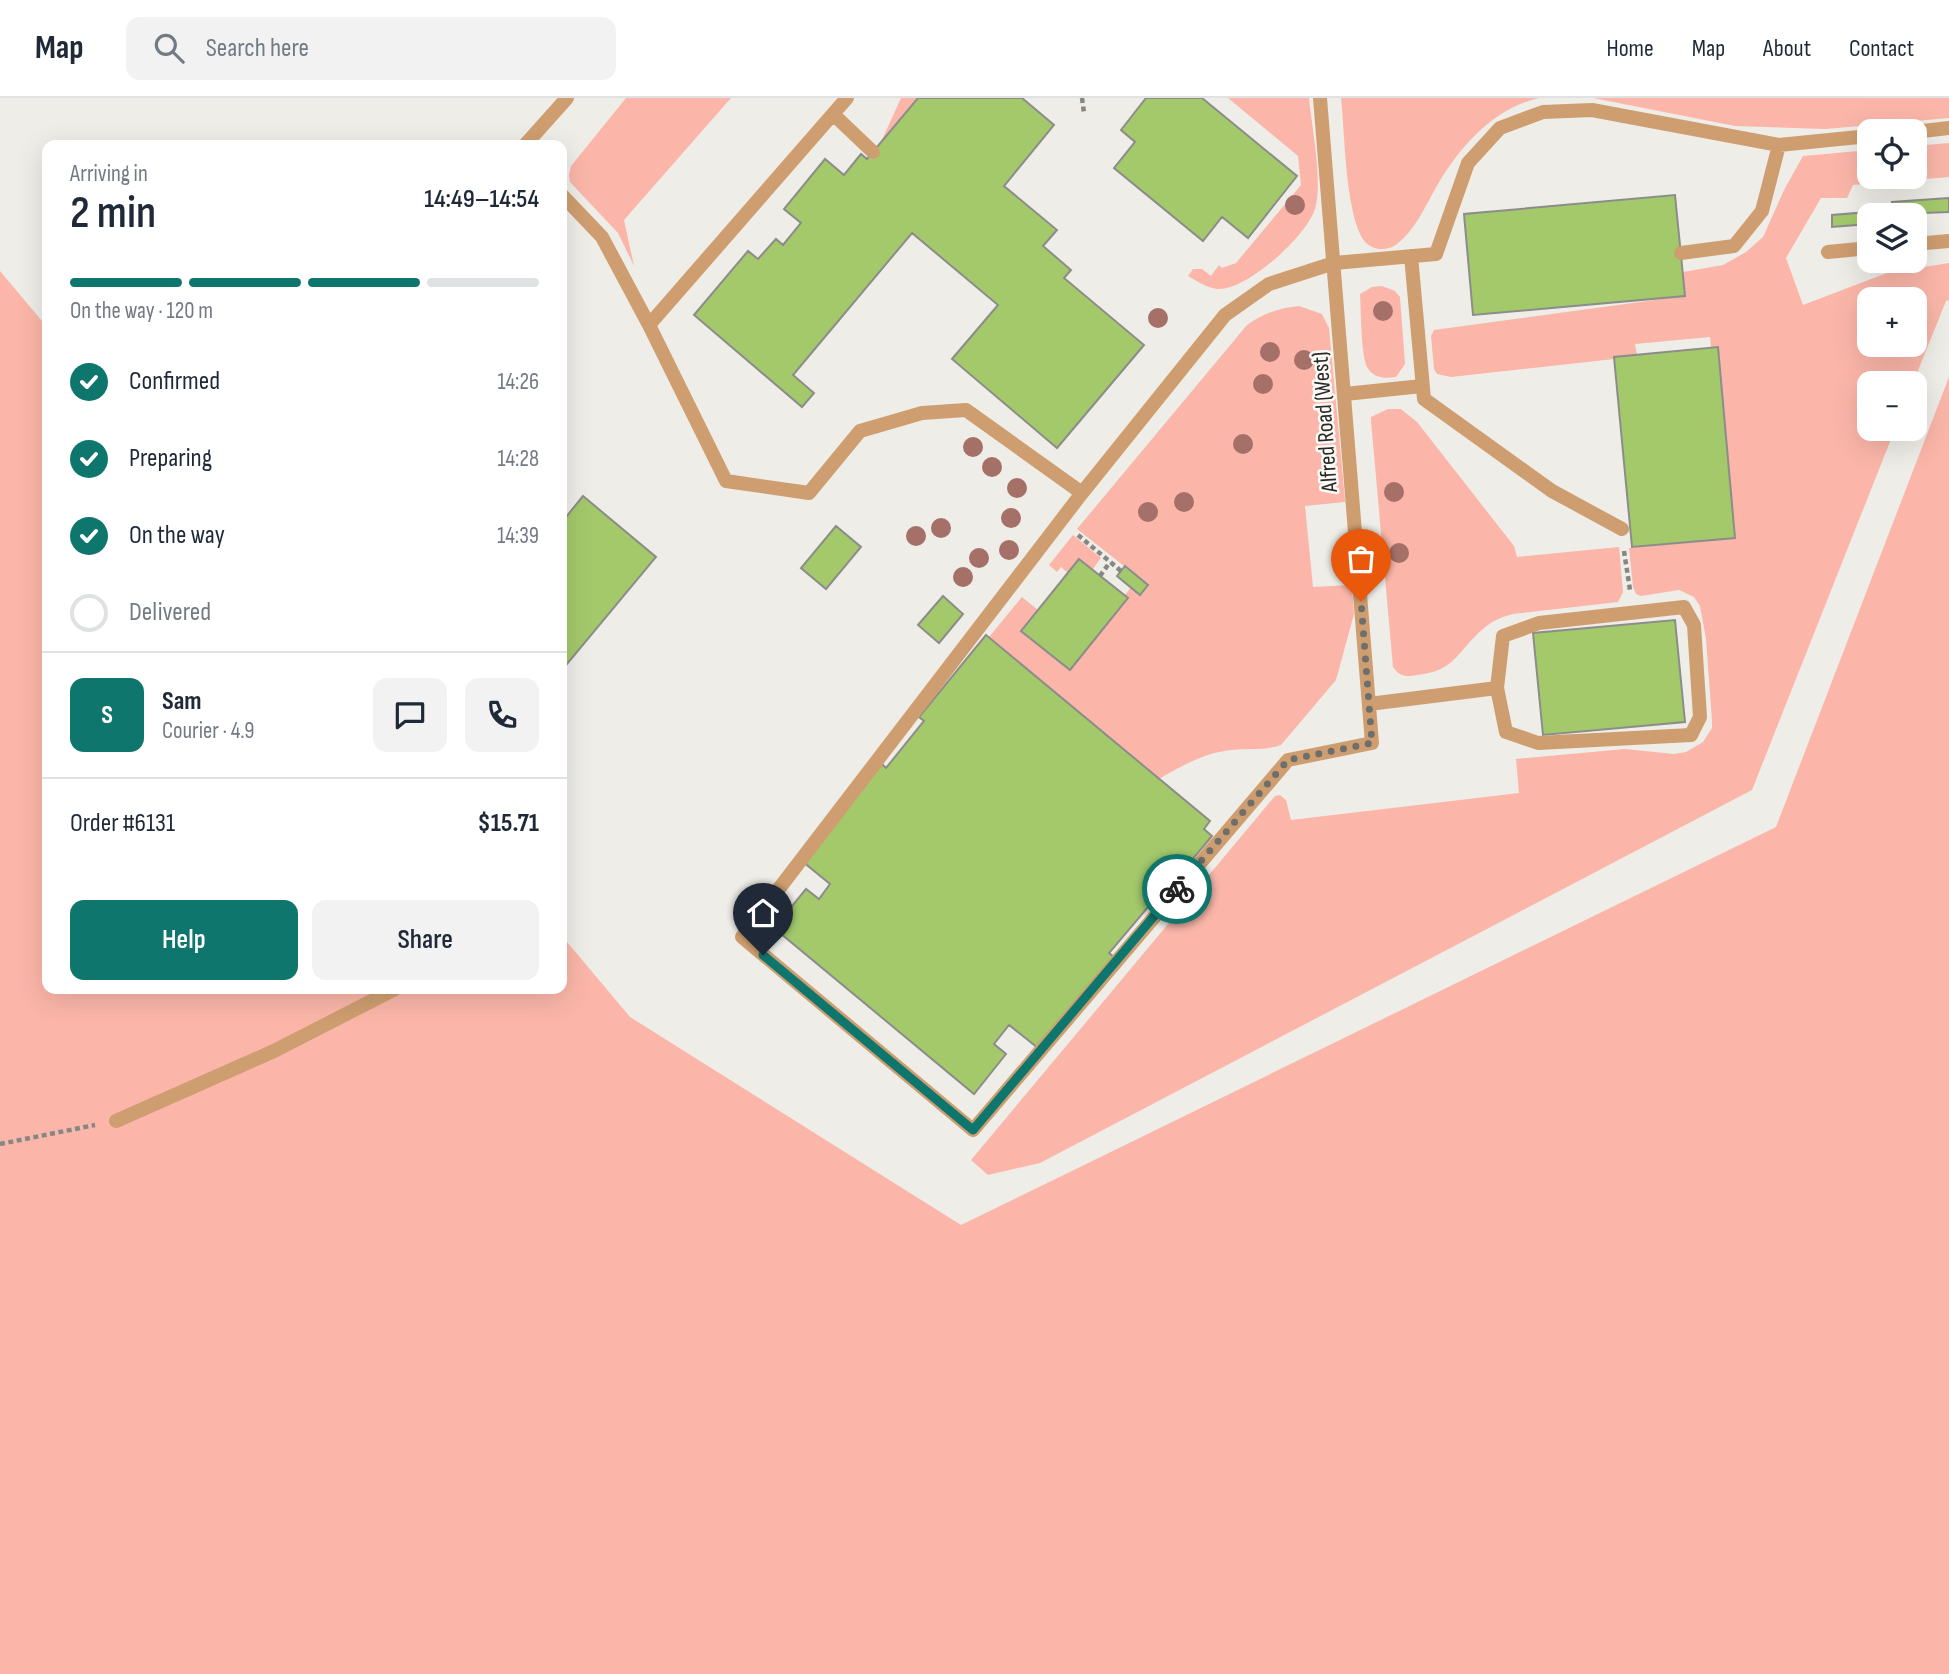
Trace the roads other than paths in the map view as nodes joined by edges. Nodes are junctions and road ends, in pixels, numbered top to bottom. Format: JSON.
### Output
{"nodes":[{"id":1,"x":567,"y":98,"type":"edge"},
{"id":2,"x":846,"y":98,"type":"edge"},
{"id":3,"x":1320,"y":98,"type":"edge"},
{"id":4,"x":833,"y":114,"type":"junction"},
{"id":5,"x":1949,"y":128,"type":"edge"},
{"id":6,"x":1927,"y":131,"type":"edge"},
{"id":7,"x":1857,"y":137,"type":"edge"},
{"id":8,"x":529,"y":140,"type":"edge"},
{"id":9,"x":1779,"y":145,"type":"junction"},
{"id":10,"x":873,"y":152,"type":"dead end"},
{"id":11,"x":567,"y":200,"type":"edge"},
{"id":12,"x":1949,"y":242,"type":"edge"},
{"id":13,"x":1927,"y":243,"type":"edge"},
{"id":14,"x":1857,"y":249,"type":"edge"},
{"id":15,"x":1828,"y":252,"type":"dead end"},
{"id":16,"x":1681,"y":253,"type":"dead end"},
{"id":17,"x":1411,"y":256,"type":"junction"},
{"id":18,"x":1334,"y":263,"type":"junction"},
{"id":19,"x":649,"y":325,"type":"junction"},
{"id":20,"x":1422,"y":386,"type":"junction"},
{"id":21,"x":1345,"y":394,"type":"junction"},
{"id":22,"x":1082,"y":493,"type":"junction"},
{"id":23,"x":1622,"y":529,"type":"dead end"},
{"id":24,"x":1496,"y":688,"type":"junction"},
{"id":25,"x":1368,"y":704,"type":"junction"},
{"id":26,"x":385,"y":994,"type":"edge"},
{"id":27,"x":116,"y":1121,"type":"road end"}],
"edges":[{"from":1,"to":8,"type":"lane"},
{"from":2,"to":4,"type":"lane"},
{"from":3,"to":18,"type":"lane","name":"Alfred Road (West)"},
{"from":4,"to":10,"type":"lane"},
{"from":4,"to":19,"type":"lane"},
{"from":5,"to":6,"type":"lane"},
{"from":7,"to":9,"type":"lane"},
{"from":9,"to":16,"type":"lane"},
{"from":9,"to":17,"type":"lane"},
{"from":11,"to":19,"type":"lane"},
{"from":12,"to":13,"type":"lane"},
{"from":14,"to":15,"type":"lane"},
{"from":17,"to":18,"type":"lane"},
{"from":17,"to":20,"type":"lane"},
{"from":18,"to":21,"type":"lane","name":"Alfred Road (West)"},
{"from":18,"to":22,"type":"lane"},
{"from":19,"to":22,"type":"lane"},
{"from":20,"to":21,"type":"lane"},
{"from":20,"to":23,"type":"lane"},
{"from":21,"to":25,"type":"lane","name":"Alfred Road (West)"},
{"from":22,"to":25,"type":"lane","name":"Alfred Road (West)"},
{"from":24,"to":24,"type":"lane"},
{"from":24,"to":25,"type":"lane"},
{"from":26,"to":27,"type":"lane"}]}
